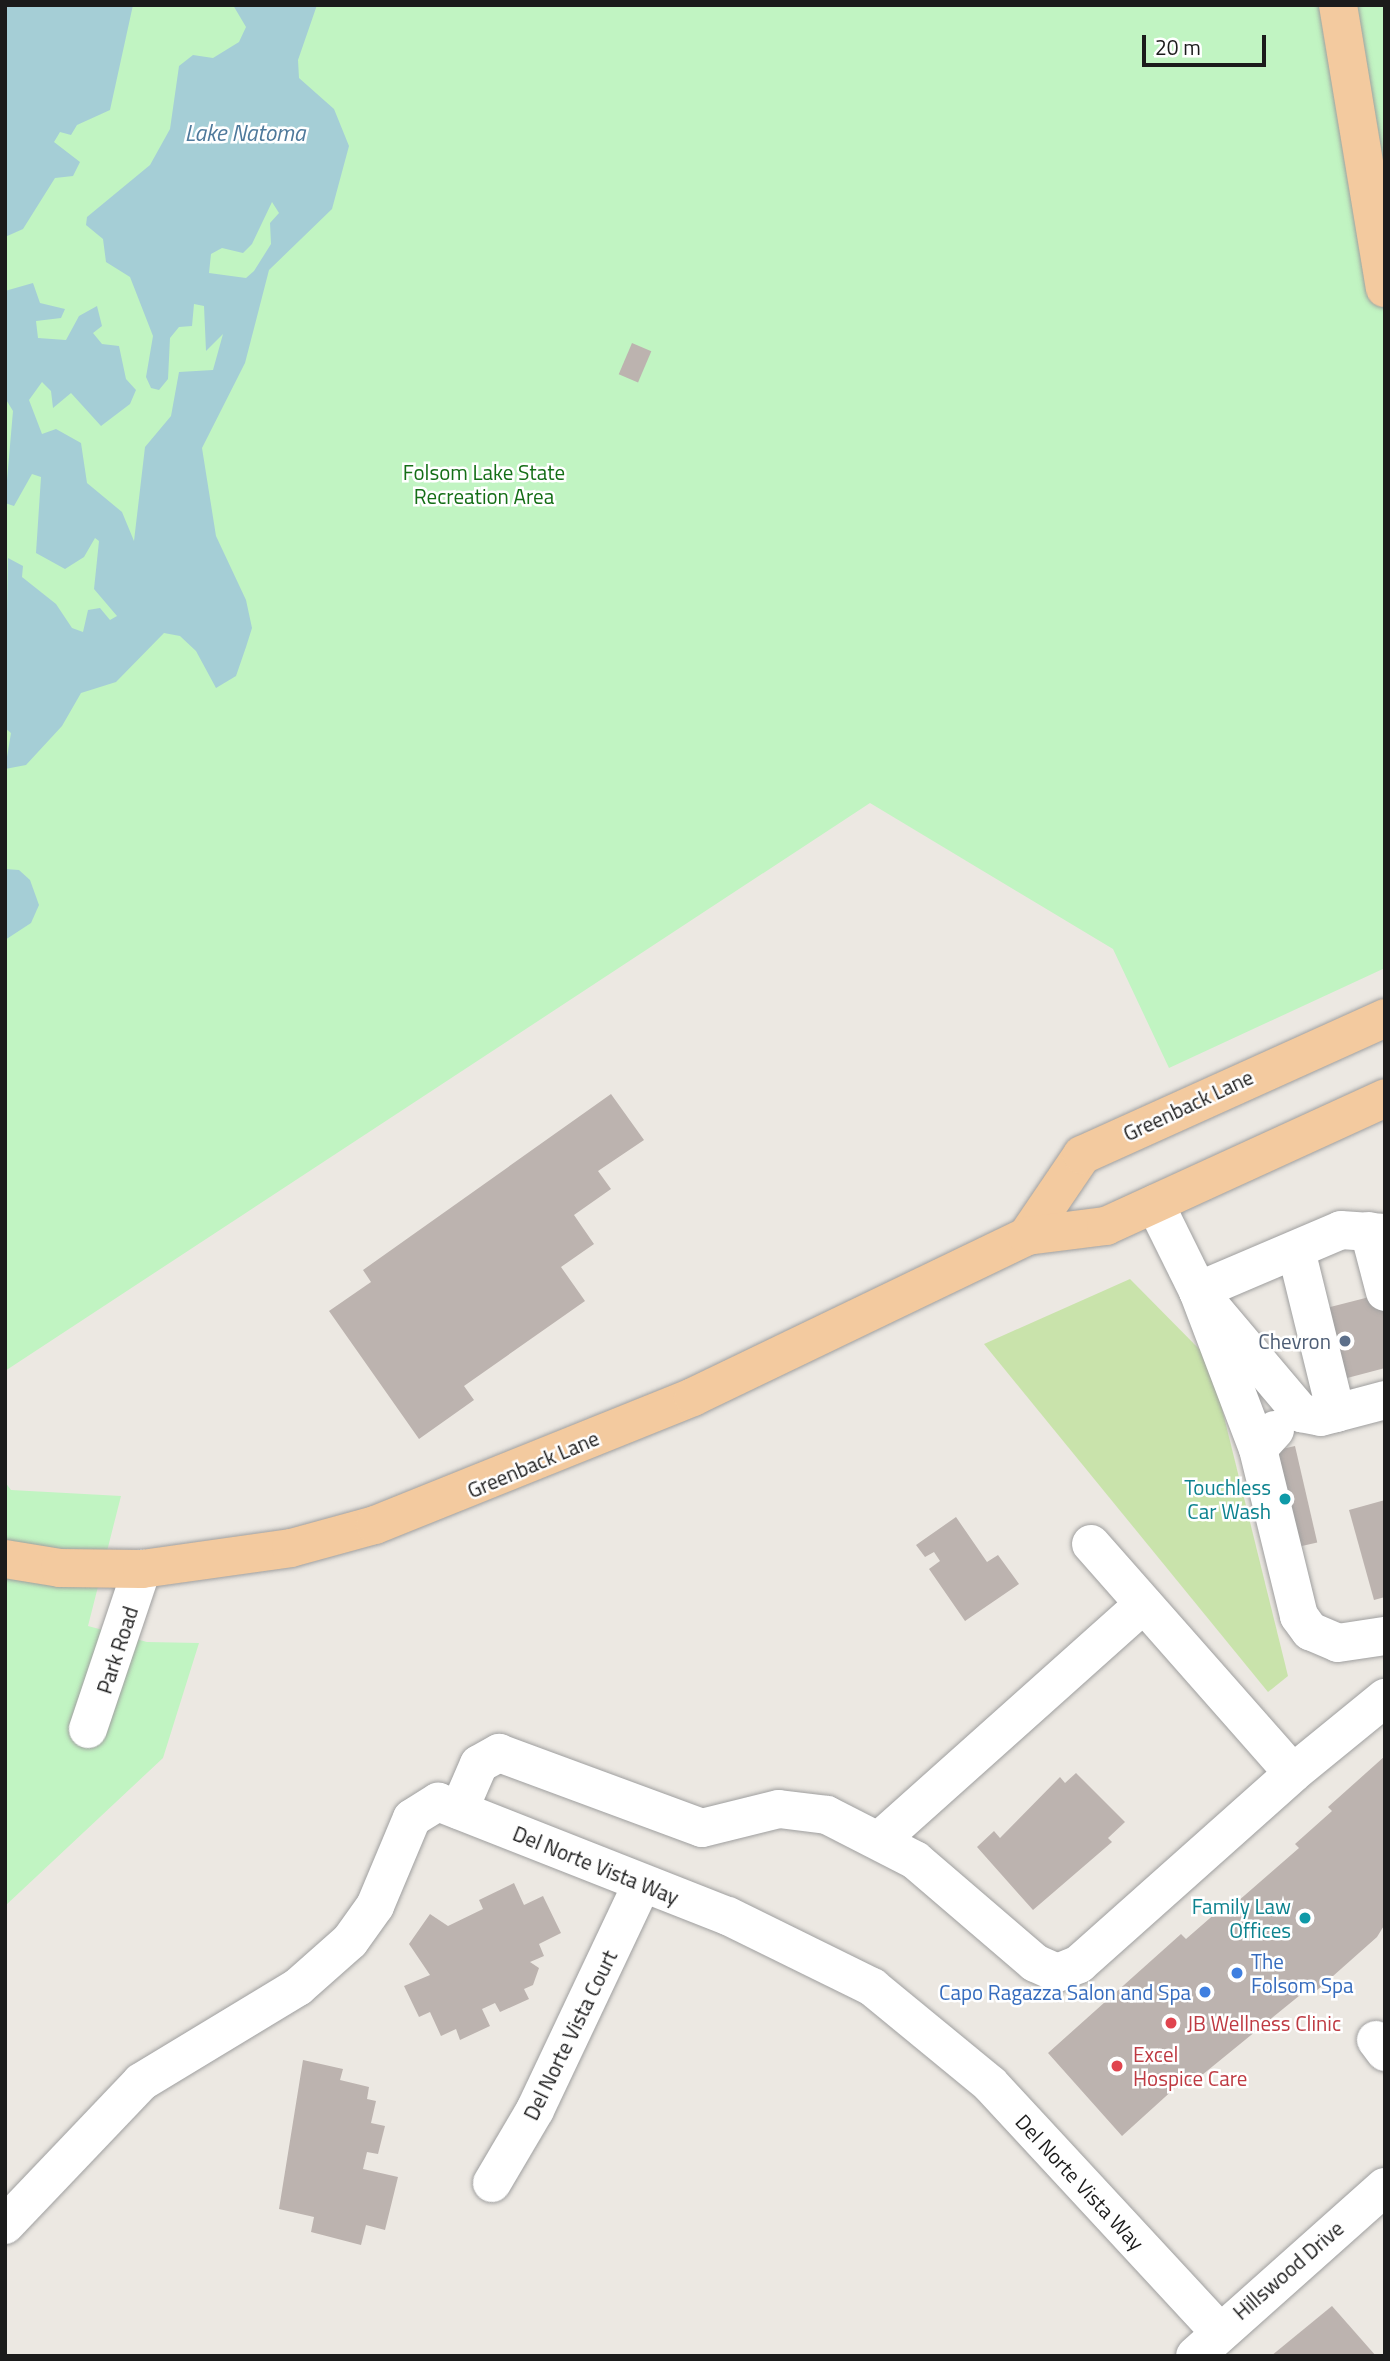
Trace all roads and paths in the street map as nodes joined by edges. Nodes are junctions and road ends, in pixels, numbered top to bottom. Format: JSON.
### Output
{"nodes":[{"id":1,"x":1338,"y":5,"type":"edge"},
{"id":2,"x":1385,"y":288,"type":"edge"},
{"id":3,"x":1385,"y":1018,"type":"edge"},
{"id":4,"x":1385,"y":1098,"type":"edge"},
{"id":5,"x":1155,"y":1204,"type":"junction"},
{"id":6,"x":1377,"y":1232,"type":"edge"},
{"id":7,"x":1027,"y":1236,"type":"junction"},
{"id":8,"x":1296,"y":1250,"type":"junction"},
{"id":9,"x":1198,"y":1291,"type":"junction"},
{"id":10,"x":1385,"y":1292,"type":"edge"},
{"id":11,"x":1385,"y":1400,"type":"edge"},
{"id":12,"x":1326,"y":1416,"type":"junction"},
{"id":13,"x":1258,"y":1449,"type":"junction"},
{"id":14,"x":1091,"y":1544,"type":"dead end"},
{"id":15,"x":5,"y":1559,"type":"edge"},
{"id":16,"x":142,"y":1569,"type":"junction"},
{"id":17,"x":1144,"y":1604,"type":"junction"},
{"id":18,"x":1385,"y":1636,"type":"edge"},
{"id":19,"x":1385,"y":1698,"type":"edge"},
{"id":20,"x":88,"y":1729,"type":"dead end"},
{"id":21,"x":1293,"y":1773,"type":"junction"},
{"id":22,"x":459,"y":1811,"type":"junction"},
{"id":23,"x":882,"y":1838,"type":"junction"},
{"id":24,"x":642,"y":1884,"type":"junction"},
{"id":25,"x":492,"y":2183,"type":"dead end"},
{"id":26,"x":1385,"y":2188,"type":"edge"},
{"id":27,"x":5,"y":2225,"type":"edge"},
{"id":28,"x":1207,"y":2343,"type":"edge"}],
"edges":[{"from":1,"to":2,"type":"main road"},
{"from":3,"to":7,"type":"main road","name":"Greenback Lane"},
{"from":4,"to":5,"type":"main road","name":"Greenback Lane"},
{"from":5,"to":7,"type":"main road","name":"Greenback Lane"},
{"from":5,"to":9,"type":"street"},
{"from":6,"to":8,"type":"street"},
{"from":6,"to":10,"type":"street"},
{"from":7,"to":16,"type":"main road","name":"Greenback Lane"},
{"from":8,"to":9,"type":"street"},
{"from":8,"to":12,"type":"street"},
{"from":9,"to":12,"type":"street"},
{"from":9,"to":13,"type":"street"},
{"from":11,"to":12,"type":"street"},
{"from":12,"to":13,"type":"street"},
{"from":13,"to":18,"type":"street"},
{"from":14,"to":17,"type":"street"},
{"from":15,"to":16,"type":"main road","name":"Greenback Lane"},
{"from":16,"to":20,"type":"street","name":"Park Road"},
{"from":17,"to":21,"type":"street"},
{"from":17,"to":23,"type":"street"},
{"from":19,"to":21,"type":"street"},
{"from":21,"to":23,"type":"street"},
{"from":22,"to":23,"type":"street"},
{"from":22,"to":24,"type":"street","name":"Del Norte Vista Way"},
{"from":22,"to":27,"type":"street","name":"Del Norte Vista Way"},
{"from":24,"to":25,"type":"street","name":"Del Norte Vista Court"},
{"from":24,"to":28,"type":"street","name":"Del Norte Vista Way"},
{"from":26,"to":28,"type":"street","name":"Hillswood Drive"}]}
